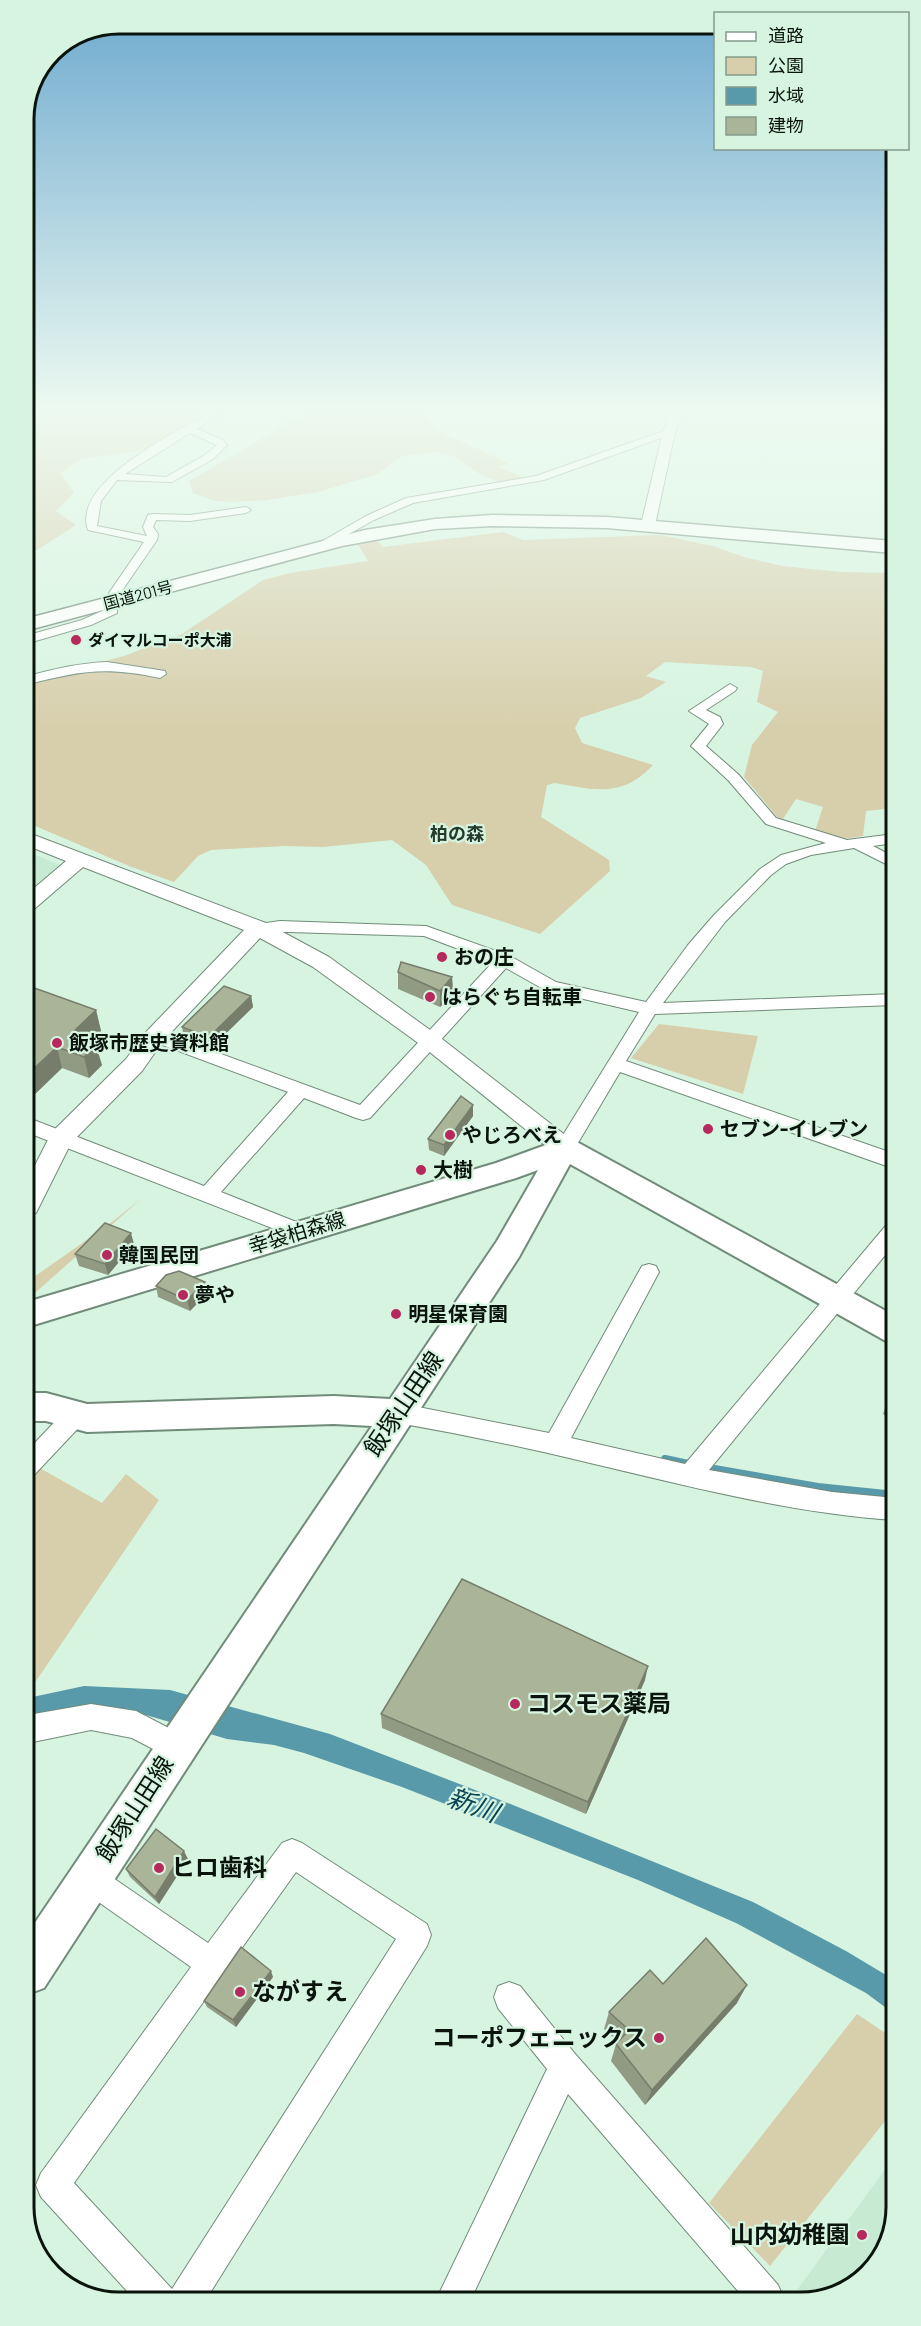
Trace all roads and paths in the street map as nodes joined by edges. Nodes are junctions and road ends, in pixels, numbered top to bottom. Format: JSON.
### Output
{"nodes":[{"id":1,"x":91,"y":516,"type":"edge"},
{"id":2,"x":207,"y":516,"type":"edge"},
{"id":3,"x":379,"y":516,"type":"edge"},
{"id":4,"x":650,"y":516,"type":"edge"},
{"id":5,"x":648,"y":525,"type":"junction"},
{"id":6,"x":151,"y":540,"type":"junction"},
{"id":7,"x":320,"y":546,"type":"junction"},
{"id":8,"x":886,"y":546,"type":"edge"},
{"id":9,"x":116,"y":593,"type":"dead end"},
{"id":10,"x":113,"y":610,"type":"dead end"},
{"id":11,"x":35,"y":622,"type":"edge"},
{"id":12,"x":35,"y":637,"type":"edge"},
{"id":13,"x":160,"y":674,"type":"dead end"},
{"id":14,"x":35,"y":678,"type":"edge"},
{"id":15,"x":730,"y":688,"type":"dead end"},
{"id":16,"x":771,"y":821,"type":"junction"},
{"id":17,"x":886,"y":839,"type":"edge"},
{"id":18,"x":35,"y":842,"type":"edge"},
{"id":19,"x":854,"y":844,"type":"junction"},
{"id":20,"x":797,"y":854,"type":"junction"},
{"id":21,"x":886,"y":859,"type":"edge"},
{"id":22,"x":79,"y":860,"type":"junction"},
{"id":23,"x":35,"y":898,"type":"edge"},
{"id":24,"x":258,"y":928,"type":"junction"},
{"id":25,"x":504,"y":960,"type":"junction"},
{"id":26,"x":886,"y":1000,"type":"edge"},
{"id":27,"x":650,"y":1009,"type":"junction"},
{"id":28,"x":155,"y":1036,"type":"junction"},
{"id":29,"x":429,"y":1040,"type":"junction"},
{"id":30,"x":616,"y":1064,"type":"junction"},
{"id":31,"x":300,"y":1089,"type":"junction"},
{"id":32,"x":35,"y":1128,"type":"edge"},
{"id":33,"x":61,"y":1138,"type":"junction"},
{"id":34,"x":566,"y":1148,"type":"junction"},
{"id":35,"x":886,"y":1159,"type":"edge"},
{"id":36,"x":35,"y":1190,"type":"edge"},
{"id":37,"x":207,"y":1195,"type":"junction"},
{"id":38,"x":302,"y":1232,"type":"junction"},
{"id":39,"x":886,"y":1238,"type":"edge"},
{"id":40,"x":649,"y":1272,"type":"dead end"},
{"id":41,"x":835,"y":1298,"type":"junction"},
{"id":42,"x":35,"y":1312,"type":"edge"},
{"id":43,"x":886,"y":1326,"type":"edge"},
{"id":44,"x":35,"y":1407,"type":"edge"},
{"id":45,"x":398,"y":1413,"type":"junction"},
{"id":46,"x":76,"y":1415,"type":"junction"},
{"id":47,"x":560,"y":1436,"type":"junction"},
{"id":48,"x":35,"y":1459,"type":"edge"},
{"id":49,"x":695,"y":1469,"type":"junction"},
{"id":50,"x":886,"y":1508,"type":"edge"},
{"id":51,"x":190,"y":1725,"type":"junction"},
{"id":52,"x":35,"y":1728,"type":"edge"},
{"id":53,"x":90,"y":1879,"type":"junction"},
{"id":54,"x":35,"y":1962,"type":"edge"},
{"id":55,"x":212,"y":1964,"type":"junction"},
{"id":56,"x":509,"y":1997,"type":"dead end"},
{"id":57,"x":565,"y":2066,"type":"junction"},
{"id":58,"x":151,"y":2291,"type":"edge"},
{"id":59,"x":191,"y":2291,"type":"edge"},
{"id":60,"x":457,"y":2291,"type":"edge"},
{"id":61,"x":762,"y":2292,"type":"edge"}],
"edges":[{"from":1,"to":6,"type":"street"},
{"from":2,"to":6,"type":"street"},
{"from":3,"to":7,"type":"street"},
{"from":4,"to":5,"type":"street"},
{"from":5,"to":7,"type":"highway","name":"国道201号"},
{"from":5,"to":8,"type":"highway","name":"国道201号"},
{"from":6,"to":9,"type":"street"},
{"from":7,"to":11,"type":"highway","name":"国道201号"},
{"from":10,"to":12,"type":"street"},
{"from":13,"to":14,"type":"street"},
{"from":15,"to":16,"type":"street"},
{"from":16,"to":19,"type":"street"},
{"from":16,"to":20,"type":"street"},
{"from":17,"to":19,"type":"street"},
{"from":18,"to":22,"type":"street"},
{"from":19,"to":20,"type":"street"},
{"from":19,"to":21,"type":"street"},
{"from":20,"to":27,"type":"street"},
{"from":22,"to":23,"type":"street"},
{"from":22,"to":24,"type":"street"},
{"from":24,"to":25,"type":"street"},
{"from":24,"to":28,"type":"street"},
{"from":24,"to":29,"type":"street"},
{"from":25,"to":27,"type":"street"},
{"from":25,"to":29,"type":"street"},
{"from":26,"to":27,"type":"street"},
{"from":27,"to":30,"type":"street"},
{"from":28,"to":31,"type":"street"},
{"from":28,"to":33,"type":"street"},
{"from":29,"to":31,"type":"street"},
{"from":29,"to":34,"type":"street"},
{"from":30,"to":34,"type":"street"},
{"from":30,"to":35,"type":"street"},
{"from":31,"to":37,"type":"street"},
{"from":32,"to":33,"type":"street"},
{"from":33,"to":36,"type":"street"},
{"from":33,"to":37,"type":"street"},
{"from":34,"to":38,"type":"main road","name":"幸袋柏森線"},
{"from":34,"to":41,"type":"main road"},
{"from":34,"to":45,"type":"main road","name":"飯塚山田線"},
{"from":37,"to":38,"type":"street"},
{"from":38,"to":42,"type":"main road","name":"幸袋柏森線"},
{"from":39,"to":41,"type":"street"},
{"from":40,"to":47,"type":"street"},
{"from":41,"to":43,"type":"main road"},
{"from":41,"to":49,"type":"street"},
{"from":44,"to":46,"type":"main road"},
{"from":45,"to":46,"type":"main road"},
{"from":45,"to":47,"type":"street"},
{"from":45,"to":51,"type":"main road","name":"飯塚山田線"},
{"from":46,"to":48,"type":"street"},
{"from":47,"to":49,"type":"street"},
{"from":49,"to":50,"type":"street"},
{"from":51,"to":52,"type":"street"},
{"from":51,"to":53,"type":"main road","name":"飯塚山田線"},
{"from":53,"to":54,"type":"main road","name":"飯塚山田線"},
{"from":53,"to":55,"type":"street"},
{"from":55,"to":58,"type":"street"},
{"from":55,"to":59,"type":"street"},
{"from":56,"to":57,"type":"street"},
{"from":57,"to":60,"type":"street"},
{"from":57,"to":61,"type":"street"}]}
